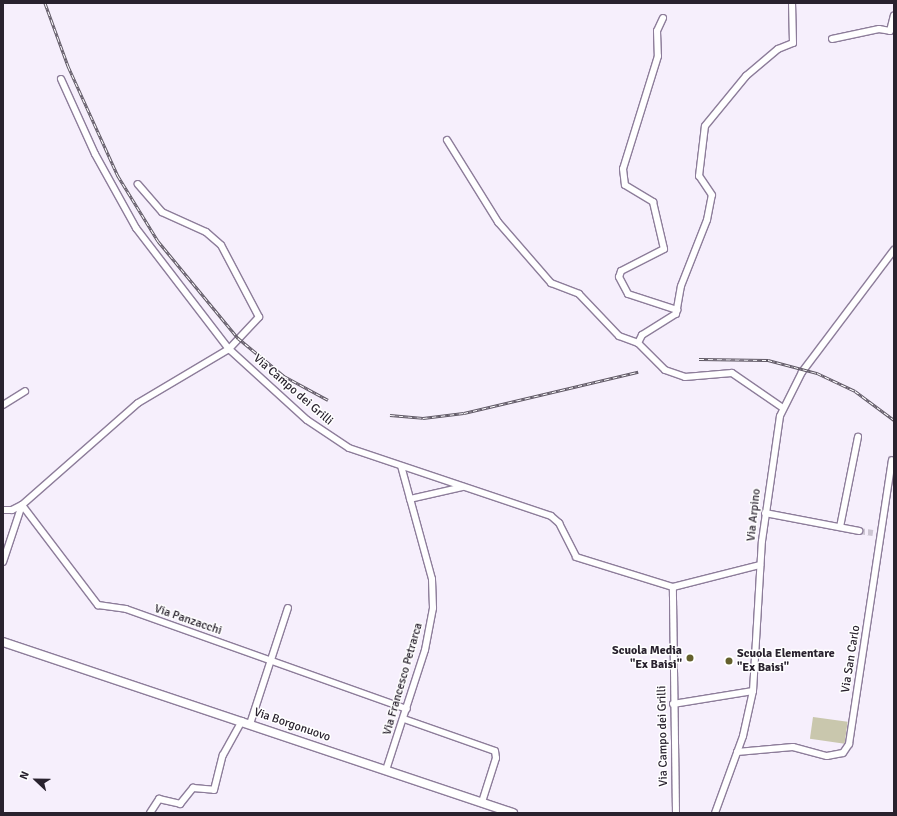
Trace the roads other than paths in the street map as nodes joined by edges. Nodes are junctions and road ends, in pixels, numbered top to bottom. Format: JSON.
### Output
{"nodes":[{"id":1,"x":792,"y":3,"type":"edge"},
{"id":2,"x":894,"y":15,"type":"edge"},
{"id":3,"x":663,"y":18,"type":"dead end"},
{"id":4,"x":832,"y":39,"type":"dead end"},
{"id":5,"x":61,"y":79,"type":"dead end"},
{"id":6,"x":447,"y":140,"type":"dead end"},
{"id":7,"x":138,"y":184,"type":"dead end"},
{"id":8,"x":894,"y":250,"type":"edge"},
{"id":9,"x":678,"y":310,"type":"junction"},
{"id":10,"x":638,"y":343,"type":"junction"},
{"id":11,"x":229,"y":349,"type":"junction"},
{"id":12,"x":25,"y":391,"type":"dead end"},
{"id":13,"x":3,"y":405,"type":"edge"},
{"id":14,"x":783,"y":408,"type":"junction"},
{"id":15,"x":858,"y":437,"type":"dead end"},
{"id":16,"x":892,"y":460,"type":"dead end"},
{"id":17,"x":401,"y":466,"type":"junction"},
{"id":18,"x":463,"y":487,"type":"junction"},
{"id":19,"x":410,"y":499,"type":"junction"},
{"id":20,"x":22,"y":505,"type":"junction"},
{"id":21,"x":3,"y":510,"type":"edge"},
{"id":22,"x":765,"y":513,"type":"junction"},
{"id":23,"x":840,"y":527,"type":"junction"},
{"id":24,"x":859,"y":530,"type":"tunnel mouth"},
{"id":25,"x":873,"y":533,"type":"tunnel mouth"},
{"id":26,"x":881,"y":535,"type":"junction"},
{"id":27,"x":3,"y":562,"type":"edge"},
{"id":28,"x":760,"y":565,"type":"junction"},
{"id":29,"x":673,"y":587,"type":"junction"},
{"id":30,"x":288,"y":608,"type":"dead end"},
{"id":31,"x":3,"y":642,"type":"edge"},
{"id":32,"x":270,"y":660,"type":"junction"},
{"id":33,"x":753,"y":691,"type":"junction"},
{"id":34,"x":674,"y":704,"type":"junction"},
{"id":35,"x":407,"y":709,"type":"junction"},
{"id":36,"x":404,"y":719,"type":"junction"},
{"id":37,"x":242,"y":721,"type":"junction"},
{"id":38,"x":250,"y":724,"type":"junction"},
{"id":39,"x":737,"y":752,"type":"junction"},
{"id":40,"x":386,"y":770,"type":"junction"},
{"id":41,"x":482,"y":802,"type":"junction"},
{"id":42,"x":150,"y":813,"type":"edge"},
{"id":43,"x":513,"y":813,"type":"edge"},
{"id":44,"x":676,"y":813,"type":"edge"},
{"id":45,"x":715,"y":813,"type":"edge"}],
"edges":[{"from":1,"to":9,"type":"street"},
{"from":2,"to":4,"type":"street"},
{"from":3,"to":9,"type":"street"},
{"from":5,"to":11,"type":"street","name":"Via Campo dei Grilli"},
{"from":6,"to":10,"type":"street"},
{"from":7,"to":11,"type":"street"},
{"from":8,"to":14,"type":"street","name":"Via Arpino"},
{"from":9,"to":10,"type":"street"},
{"from":10,"to":14,"type":"street"},
{"from":11,"to":17,"type":"street","name":"Via Campo dei Grilli"},
{"from":11,"to":20,"type":"street"},
{"from":12,"to":13,"type":"street"},
{"from":14,"to":22,"type":"street","name":"Via Arpino"},
{"from":15,"to":23,"type":"street"},
{"from":16,"to":26,"type":"street","name":"Via San Carlo"},
{"from":17,"to":18,"type":"street","name":"Via Campo dei Grilli"},
{"from":17,"to":19,"type":"street","name":"Via Francesco Petrarca"},
{"from":18,"to":19,"type":"street"},
{"from":18,"to":29,"type":"street","name":"Via Campo dei Grilli"},
{"from":19,"to":35,"type":"street","name":"Via Francesco Petrarca"},
{"from":20,"to":21,"type":"street"},
{"from":20,"to":27,"type":"street"},
{"from":20,"to":32,"type":"street","name":"Via Panzacchi"},
{"from":22,"to":23,"type":"street"},
{"from":22,"to":28,"type":"street","name":"Via Arpino"},
{"from":23,"to":24,"type":"street"},
{"from":25,"to":26,"type":"street"},
{"from":26,"to":39,"type":"street","name":"Via San Carlo"},
{"from":28,"to":29,"type":"street"},
{"from":28,"to":33,"type":"street","name":"Via Arpino"},
{"from":29,"to":34,"type":"street","name":"Via Campo dei Grilli"},
{"from":30,"to":32,"type":"street"},
{"from":31,"to":37,"type":"main road","name":"Via Borgonuovo"},
{"from":32,"to":35,"type":"street","name":"Via Panzacchi"},
{"from":32,"to":38,"type":"street"},
{"from":33,"to":34,"type":"street"},
{"from":33,"to":39,"type":"street","name":"Via Arpino"},
{"from":34,"to":44,"type":"street","name":"Via Campo dei Grilli"},
{"from":35,"to":36,"type":"street","name":"Via Francesco Petrarca"},
{"from":36,"to":40,"type":"street","name":"Via Francesco Petrarca"},
{"from":36,"to":41,"type":"street"},
{"from":37,"to":38,"type":"main road","name":"Via Borgonuovo"},
{"from":37,"to":42,"type":"street"},
{"from":38,"to":40,"type":"main road","name":"Via Borgonuovo"},
{"from":39,"to":45,"type":"street","name":"Via Arpino"},
{"from":40,"to":41,"type":"main road","name":"Via Borgonuovo"},
{"from":41,"to":43,"type":"main road","name":"Via Borgonuovo"}]}
